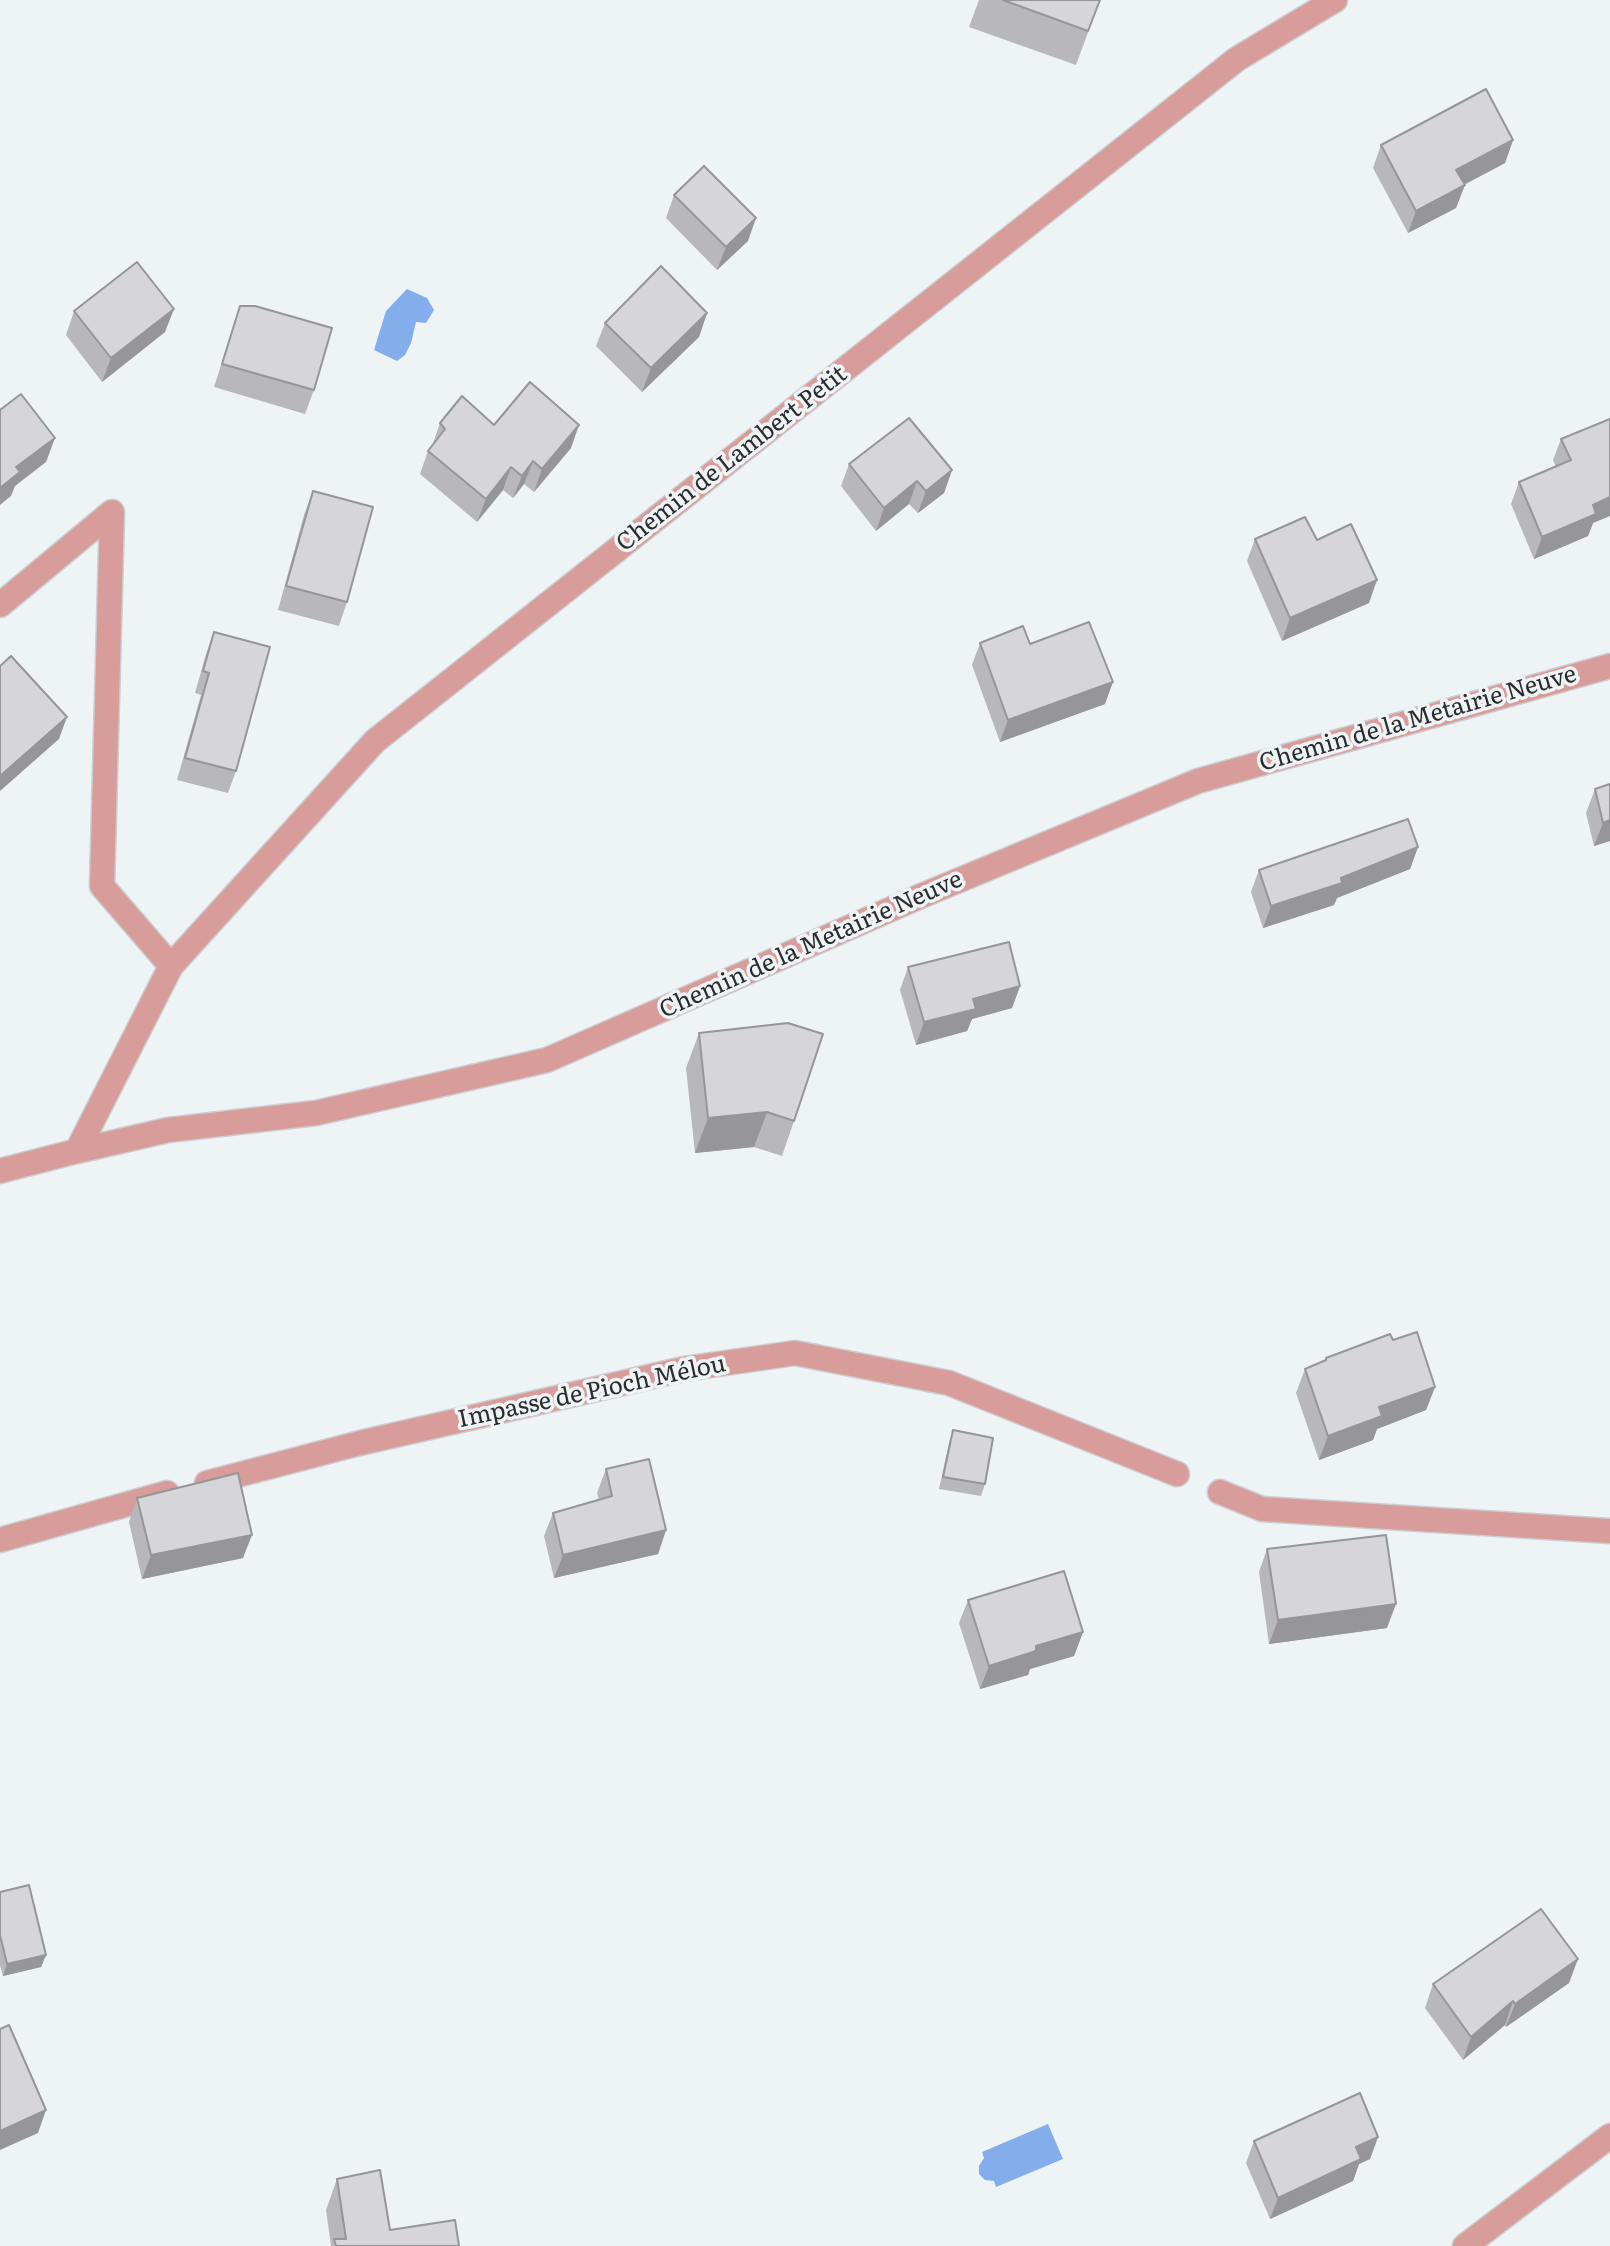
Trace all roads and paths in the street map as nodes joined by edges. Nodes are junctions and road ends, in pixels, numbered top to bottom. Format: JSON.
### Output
{"nodes":[{"id":1,"x":1335,"y":0,"type":"edge"},
{"id":2,"x":0,"y":605,"type":"edge"},
{"id":3,"x":1610,"y":666,"type":"edge"},
{"id":4,"x":171,"y":966,"type":"junction"},
{"id":5,"x":77,"y":1151,"type":"junction"},
{"id":6,"x":0,"y":1171,"type":"edge"},
{"id":7,"x":1177,"y":1474,"type":"dead end"},
{"id":8,"x":1220,"y":1492,"type":"dead end"},
{"id":9,"x":1610,"y":1531,"type":"edge"},
{"id":10,"x":0,"y":1540,"type":"edge"},
{"id":11,"x":1610,"y":2136,"type":"edge"},
{"id":12,"x":1465,"y":2246,"type":"edge"}],
"edges":[{"from":1,"to":4,"type":"street","name":"Chemin de Lambert Petit"},
{"from":2,"to":4,"type":"street"},
{"from":3,"to":5,"type":"street","name":"Chemin de la Metairie Neuve"},
{"from":4,"to":5,"type":"street","name":"Chemin de Lambert Petit"},
{"from":5,"to":6,"type":"street","name":"Chemin de la Metairie Neuve"},
{"from":7,"to":10,"type":"street","name":"Impasse de Pioch Mélou"},
{"from":8,"to":9,"type":"street"},
{"from":11,"to":12,"type":"street"}]}
